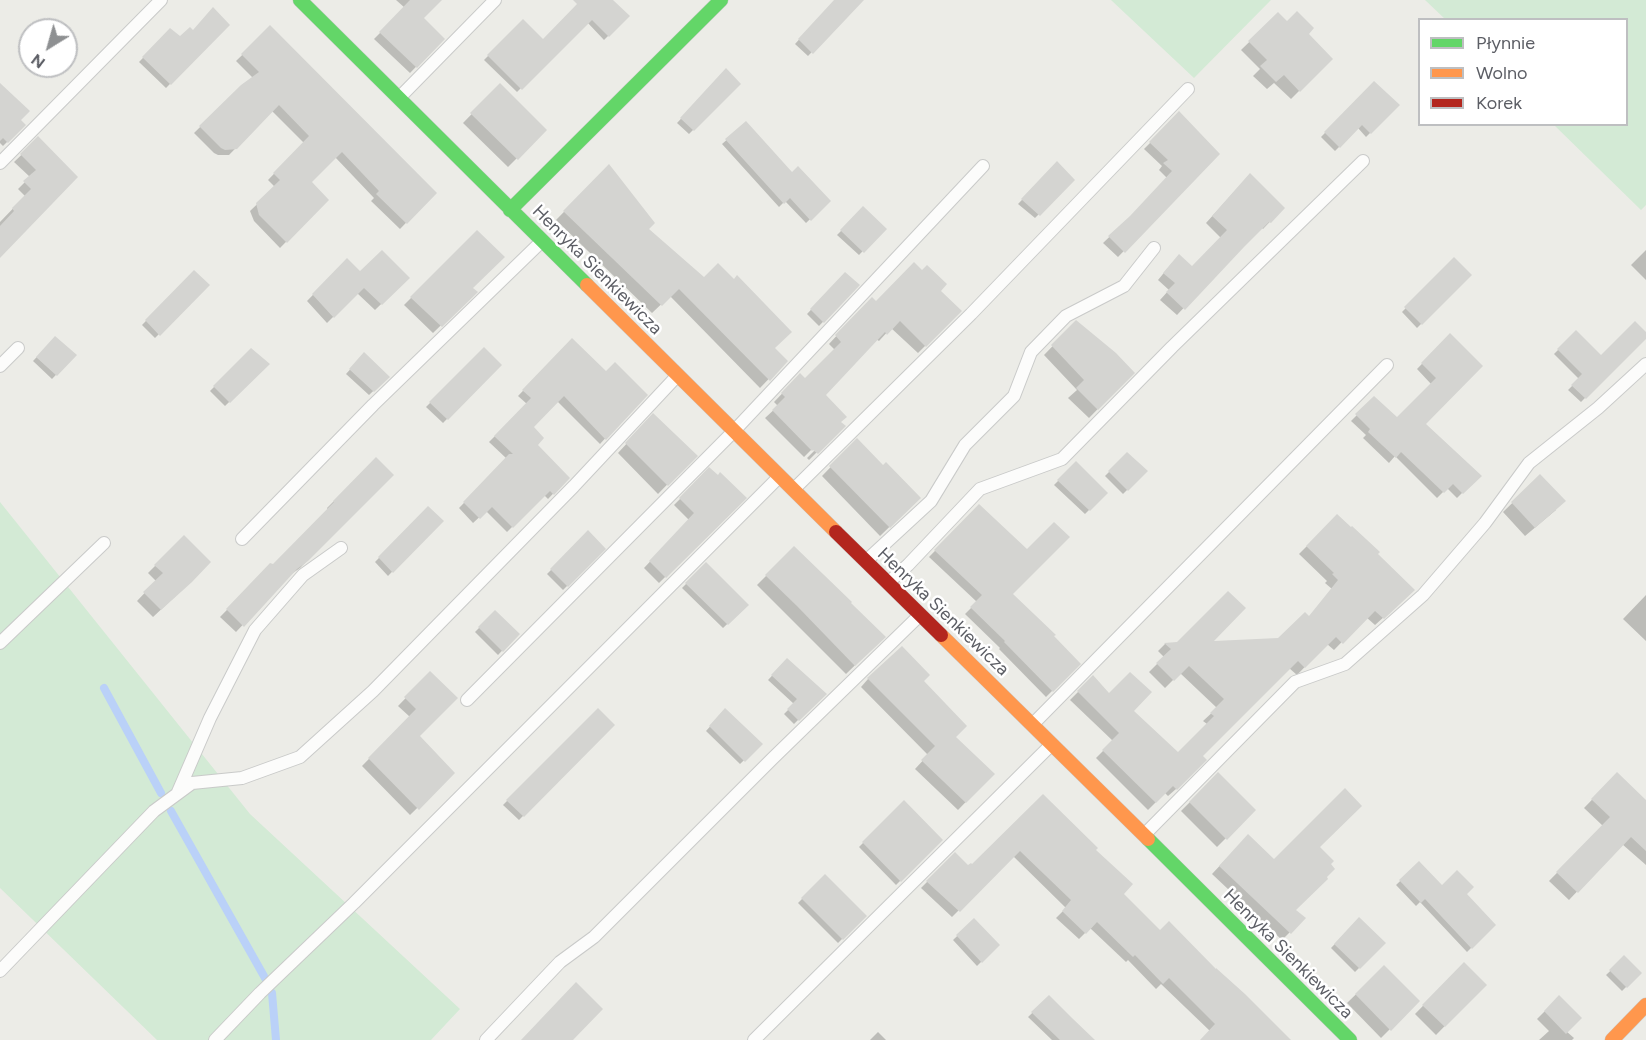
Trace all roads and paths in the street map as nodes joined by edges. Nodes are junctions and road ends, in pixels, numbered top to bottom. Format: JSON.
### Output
{"nodes":[{"id":1,"x":162,"y":0,"type":"edge"},
{"id":2,"x":300,"y":0,"type":"edge"},
{"id":3,"x":495,"y":0,"type":"edge"},
{"id":4,"x":721,"y":0,"type":"edge"},
{"id":5,"x":1188,"y":89,"type":"dead end"},
{"id":6,"x":398,"y":99,"type":"junction"},
{"id":7,"x":1363,"y":161,"type":"dead end"},
{"id":8,"x":0,"y":163,"type":"edge"},
{"id":9,"x":982,"y":166,"type":"dead end"},
{"id":10,"x":510,"y":210,"type":"junction"},
{"id":11,"x":542,"y":241,"type":"junction"},
{"id":12,"x":1155,"y":248,"type":"dead end"},
{"id":13,"x":18,"y":348,"type":"dead end"},
{"id":14,"x":1646,"y":364,"type":"edge"},
{"id":15,"x":1387,"y":365,"type":"dead end"},
{"id":16,"x":0,"y":366,"type":"edge"},
{"id":17,"x":678,"y":376,"type":"junction"},
{"id":18,"x":734,"y":431,"type":"junction"},
{"id":19,"x":780,"y":476,"type":"junction"},
{"id":20,"x":793,"y":489,"type":"junction"},
{"id":21,"x":242,"y":539,"type":"dead end"},
{"id":22,"x":104,"y":543,"type":"dead end"},
{"id":23,"x":341,"y":548,"type":"dead end"},
{"id":24,"x":866,"y":561,"type":"junction"},
{"id":25,"x":888,"y":583,"type":"junction"},
{"id":26,"x":920,"y":615,"type":"junction"},
{"id":27,"x":0,"y":643,"type":"edge"},
{"id":28,"x":467,"y":700,"type":"dead end"},
{"id":29,"x":1033,"y":724,"type":"junction"},
{"id":30,"x":1052,"y":744,"type":"junction"},
{"id":31,"x":178,"y":793,"type":"junction"},
{"id":32,"x":1143,"y":836,"type":"junction"},
{"id":33,"x":0,"y":971,"type":"edge"},
{"id":34,"x":1646,"y":1005,"type":"edge"},
{"id":35,"x":215,"y":1040,"type":"edge"},
{"id":36,"x":486,"y":1040,"type":"edge"},
{"id":37,"x":754,"y":1040,"type":"edge"},
{"id":38,"x":1350,"y":1040,"type":"edge"},
{"id":39,"x":1612,"y":1040,"type":"edge"}],
"edges":[{"from":1,"to":8,"type":"lane"},
{"from":2,"to":6,"type":"street","name":"Henryka Sienkiewicza"},
{"from":3,"to":6,"type":"lane"},
{"from":4,"to":10,"type":"street","name":"Henryka Sienkiewicza"},
{"from":5,"to":20,"type":"lane"},
{"from":6,"to":10,"type":"street","name":"Henryka Sienkiewicza"},
{"from":7,"to":25,"type":"lane"},
{"from":9,"to":18,"type":"lane"},
{"from":10,"to":11,"type":"street","name":"Henryka Sienkiewicza"},
{"from":11,"to":17,"type":"street","name":"Henryka Sienkiewicza"},
{"from":11,"to":21,"type":"lane"},
{"from":12,"to":24,"type":"lane"},
{"from":13,"to":16,"type":"lane"},
{"from":14,"to":32,"type":"lane"},
{"from":15,"to":29,"type":"lane"},
{"from":17,"to":18,"type":"street","name":"Henryka Sienkiewicza"},
{"from":17,"to":31,"type":"lane"},
{"from":18,"to":19,"type":"street","name":"Henryka Sienkiewicza"},
{"from":18,"to":28,"type":"lane"},
{"from":19,"to":20,"type":"street","name":"Henryka Sienkiewicza"},
{"from":19,"to":35,"type":"lane"},
{"from":20,"to":24,"type":"street","name":"Henryka Sienkiewicza"},
{"from":22,"to":27,"type":"lane"},
{"from":23,"to":31,"type":"lane"},
{"from":24,"to":25,"type":"street","name":"Henryka Sienkiewicza"},
{"from":25,"to":26,"type":"street","name":"Henryka Sienkiewicza"},
{"from":26,"to":29,"type":"street","name":"Henryka Sienkiewicza"},
{"from":26,"to":36,"type":"lane"},
{"from":29,"to":30,"type":"street","name":"Henryka Sienkiewicza"},
{"from":30,"to":32,"type":"street","name":"Henryka Sienkiewicza"},
{"from":30,"to":37,"type":"lane"},
{"from":31,"to":33,"type":"lane"},
{"from":32,"to":38,"type":"street","name":"Henryka Sienkiewicza"},
{"from":34,"to":39,"type":"street"}]}
